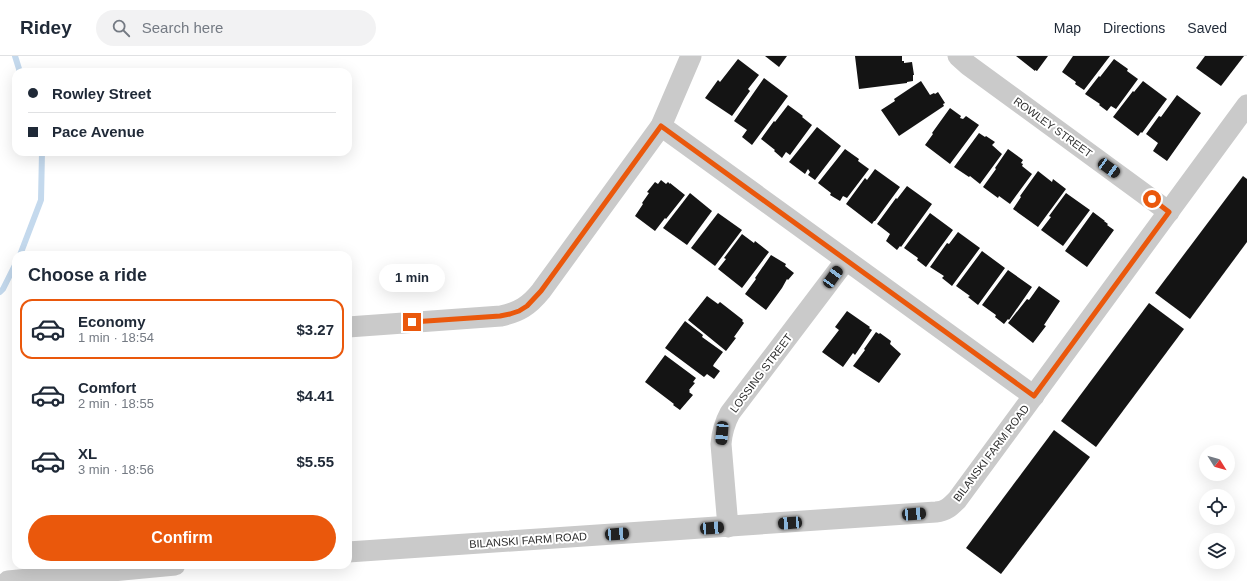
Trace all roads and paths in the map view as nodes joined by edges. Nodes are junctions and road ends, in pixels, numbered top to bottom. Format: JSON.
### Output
{"nodes":[{"id":1,"x":691,"y":56,"type":"edge"},
{"id":2,"x":958,"y":56,"type":"edge"},
{"id":3,"x":1247,"y":105,"type":"edge"},
{"id":4,"x":661,"y":126,"type":"junction"},
{"id":5,"x":1169,"y":212,"type":"junction"},
{"id":6,"x":846,"y":260,"type":"junction"},
{"id":7,"x":352,"y":327,"type":"edge"},
{"id":8,"x":1034,"y":396,"type":"junction"},
{"id":9,"x":728,"y":527,"type":"junction"},
{"id":10,"x":352,"y":552,"type":"edge"},
{"id":11,"x":132,"y":569,"type":"edge"},
{"id":12,"x":8,"y":581,"type":"edge"}],
"edges":[{"from":1,"to":4,"type":"street"},
{"from":2,"to":5,"type":"street","name":"ROWLEY STREET"},
{"from":3,"to":5,"type":"street","name":"BILANSKI FARM ROAD"},
{"from":4,"to":6,"type":"street"},
{"from":4,"to":7,"type":"street"},
{"from":5,"to":8,"type":"street","name":"BILANSKI FARM ROAD"},
{"from":6,"to":8,"type":"street"},
{"from":6,"to":9,"type":"street","name":"LOSSING STREET"},
{"from":8,"to":9,"type":"street","name":"BILANSKI FARM ROAD"},
{"from":9,"to":10,"type":"street","name":"BILANSKI FARM ROAD"},
{"from":11,"to":12,"type":"street"}]}
